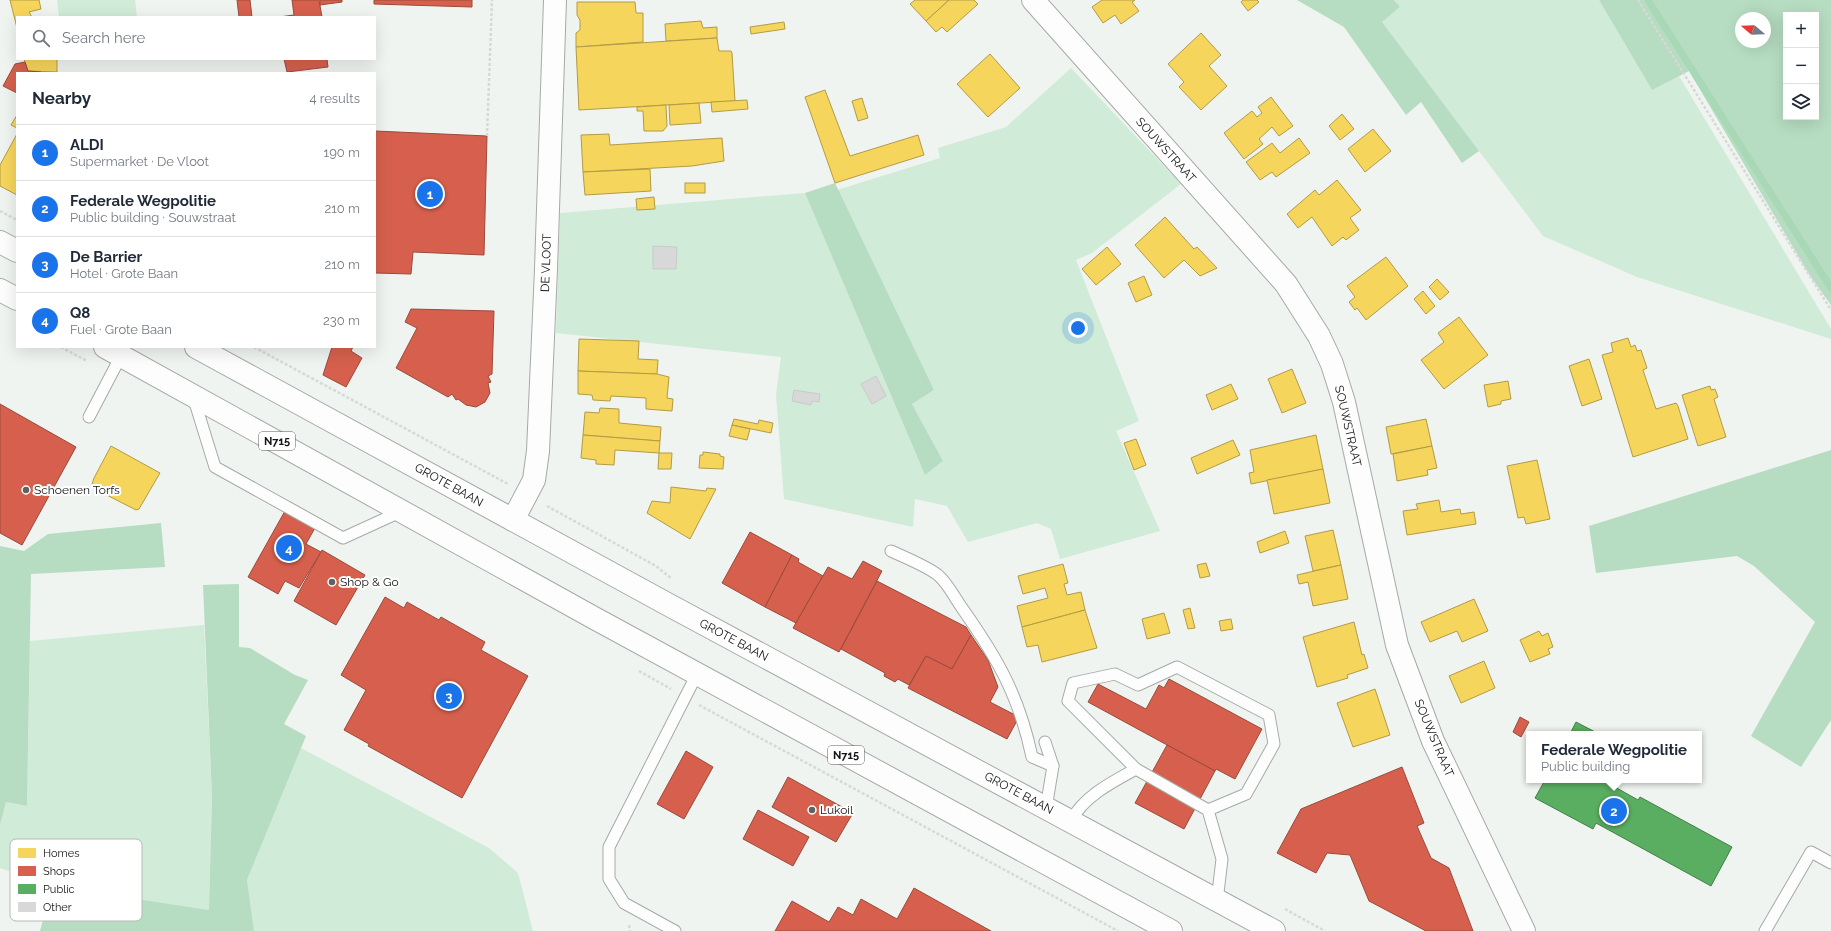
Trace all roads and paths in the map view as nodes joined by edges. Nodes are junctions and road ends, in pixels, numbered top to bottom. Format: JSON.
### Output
{"nodes":[{"id":1,"x":492,"y":0,"type":"edge"},
{"id":2,"x":555,"y":0,"type":"edge"},
{"id":3,"x":1033,"y":0,"type":"edge"},
{"id":4,"x":1638,"y":0,"type":"edge"},
{"id":5,"x":487,"y":136,"type":"dead end"},
{"id":6,"x":0,"y":211,"type":"edge"},
{"id":7,"x":16,"y":219,"type":"edge"},
{"id":8,"x":0,"y":242,"type":"edge"},
{"id":9,"x":16,"y":250,"type":"edge"},
{"id":10,"x":0,"y":290,"type":"edge"},
{"id":11,"x":16,"y":299,"type":"edge"},
{"id":12,"x":1831,"y":310,"type":"edge"},
{"id":13,"x":198,"y":348,"type":"edge"},
{"id":14,"x":256,"y":348,"type":"edge"},
{"id":15,"x":113,"y":351,"type":"edge"},
{"id":16,"x":192,"y":394,"type":"junction"},
{"id":17,"x":89,"y":417,"type":"dead end"},
{"id":18,"x":527,"y":494,"type":"junction"},
{"id":19,"x":402,"y":511,"type":"junction"},
{"id":20,"x":513,"y":520,"type":"junction"},
{"id":21,"x":891,"y":551,"type":"dead end"},
{"id":22,"x":696,"y":674,"type":"junction"},
{"id":23,"x":1045,"y":742,"type":"dead end"},
{"id":24,"x":1053,"y":766,"type":"junction"},
{"id":25,"x":1136,"y":769,"type":"junction"},
{"id":26,"x":1046,"y":808,"type":"junction"},
{"id":27,"x":1208,"y":810,"type":"junction"},
{"id":28,"x":1071,"y":821,"type":"junction"},
{"id":29,"x":1831,"y":862,"type":"edge"},
{"id":30,"x":1217,"y":900,"type":"junction"},
{"id":31,"x":675,"y":931,"type":"edge"},
{"id":32,"x":1171,"y":931,"type":"edge"},
{"id":33,"x":1274,"y":931,"type":"edge"},
{"id":34,"x":1524,"y":931,"type":"edge"},
{"id":35,"x":1765,"y":931,"type":"edge"}],
"edges":[{"from":1,"to":5,"type":"path"},
{"from":2,"to":18,"type":"main road","name":"DE VLOOT"},
{"from":3,"to":34,"type":"main road","name":"SOUWSTRAAT"},
{"from":4,"to":12,"type":"path"},
{"from":6,"to":7,"type":"path"},
{"from":8,"to":9,"type":"main road"},
{"from":10,"to":11,"type":"main road"},
{"from":13,"to":20,"type":"main road","name":"GROTE BAAN"},
{"from":14,"to":18,"type":"path"},
{"from":15,"to":16,"type":"main road","number":"N715"},
{"from":15,"to":17,"type":"lane"},
{"from":16,"to":19,"type":"main road","number":"N715"},
{"from":16,"to":19,"type":"lane"},
{"from":18,"to":20,"type":"main road","name":"DE VLOOT"},
{"from":19,"to":22,"type":"main road","number":"N715"},
{"from":20,"to":26,"type":"main road","name":"GROTE BAAN"},
{"from":21,"to":24,"type":"lane"},
{"from":22,"to":31,"type":"lane"},
{"from":22,"to":32,"type":"main road","number":"N715"},
{"from":23,"to":24,"type":"lane"},
{"from":24,"to":26,"type":"lane"},
{"from":25,"to":27,"type":"lane"},
{"from":25,"to":27,"type":"lane"},
{"from":25,"to":28,"type":"lane"},
{"from":26,"to":28,"type":"main road","name":"GROTE BAAN"},
{"from":27,"to":30,"type":"lane"},
{"from":28,"to":30,"type":"main road","name":"GROTE BAAN"},
{"from":29,"to":35,"type":"lane"},
{"from":30,"to":33,"type":"main road","name":"GROTE BAAN"}]}
